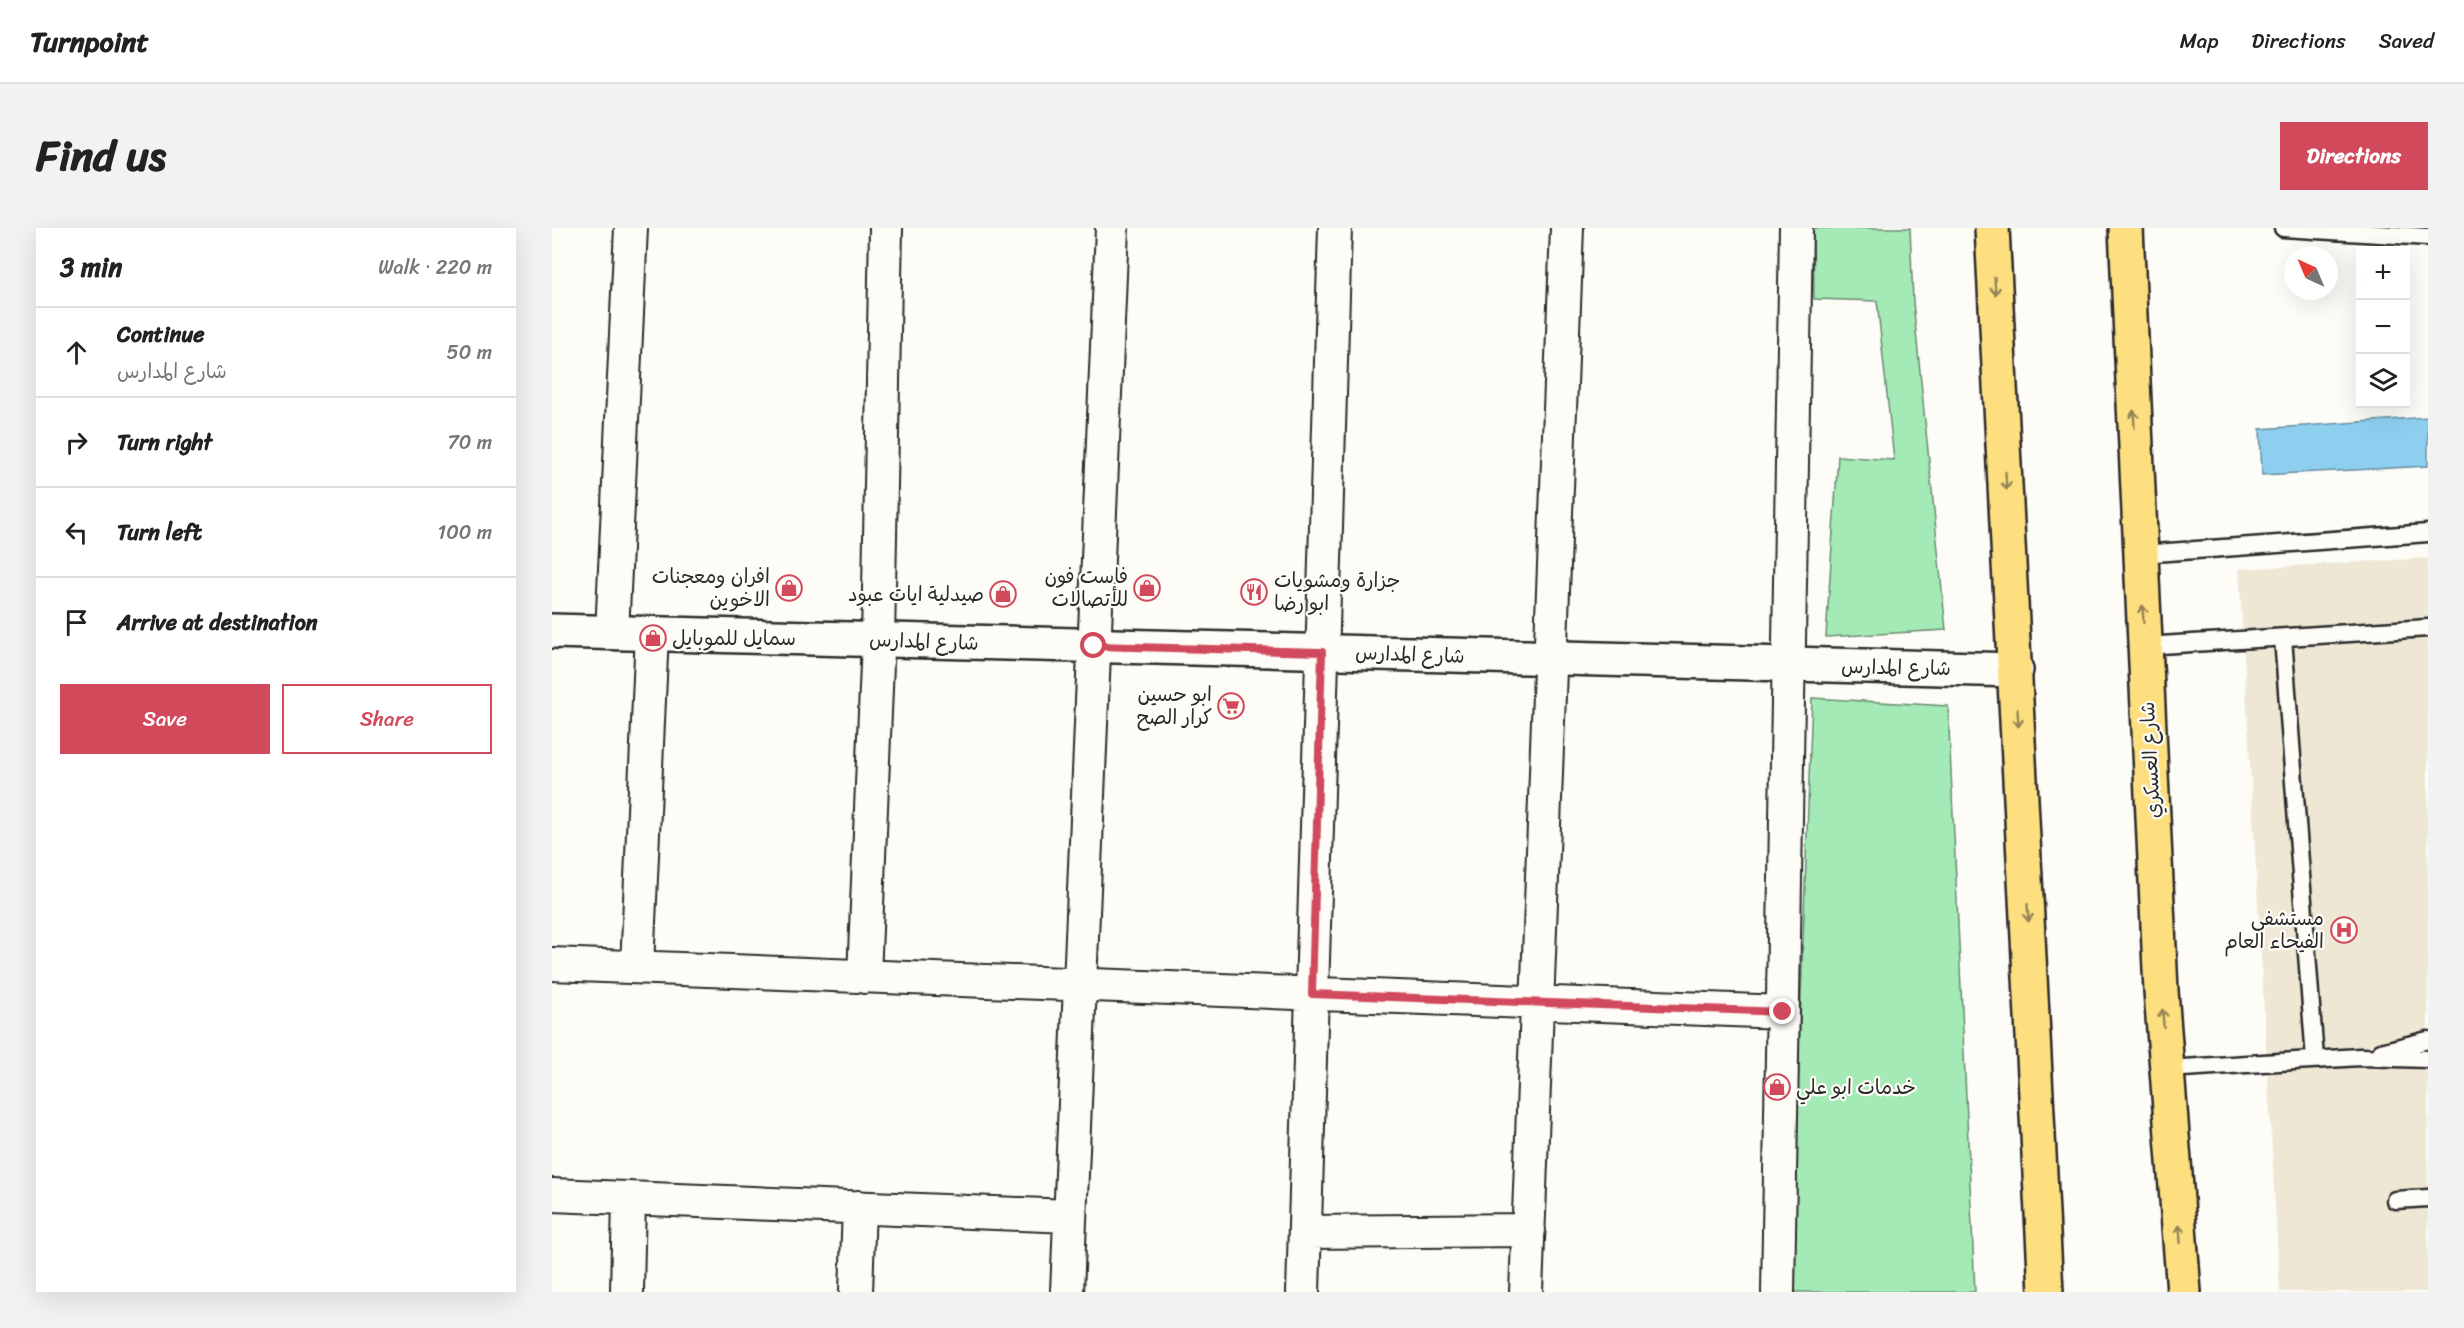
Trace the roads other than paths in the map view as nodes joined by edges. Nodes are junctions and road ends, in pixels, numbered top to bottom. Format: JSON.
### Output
{"nodes":[{"id":1,"x":631,"y":228,"type":"edge"},
{"id":2,"x":886,"y":228,"type":"edge"},
{"id":3,"x":1112,"y":228,"type":"edge"},
{"id":4,"x":1335,"y":228,"type":"edge"},
{"id":5,"x":1567,"y":228,"type":"edge"},
{"id":6,"x":1796,"y":228,"type":"edge"},
{"id":7,"x":1992,"y":228,"type":"edge"},
{"id":8,"x":2126,"y":228,"type":"edge"},
{"id":9,"x":2283,"y":228,"type":"edge"},
{"id":10,"x":2428,"y":237,"type":"edge"},
{"id":11,"x":2428,"y":533,"type":"edge"},
{"id":12,"x":2141,"y":554,"type":"junction"},
{"id":13,"x":2428,"y":628,"type":"edge"},
{"id":14,"x":552,"y":631,"type":"edge"},
{"id":15,"x":612,"y":633,"type":"junction"},
{"id":16,"x":652,"y":633,"type":"junction"},
{"id":17,"x":2283,"y":638,"type":"junction"},
{"id":18,"x":878,"y":640,"type":"junction"},
{"id":19,"x":1094,"y":646,"type":"junction"},
{"id":20,"x":2145,"y":646,"type":"junction"},
{"id":21,"x":1322,"y":652,"type":"junction"},
{"id":22,"x":1551,"y":658,"type":"junction"},
{"id":23,"x":1789,"y":665,"type":"junction"},
{"id":24,"x":2016,"y":670,"type":"junction"},
{"id":25,"x":552,"y":964,"type":"edge"},
{"id":26,"x":637,"y":968,"type":"junction"},
{"id":27,"x":864,"y":977,"type":"junction"},
{"id":28,"x":1080,"y":985,"type":"junction"},
{"id":29,"x":1312,"y":994,"type":"junction"},
{"id":30,"x":1537,"y":1003,"type":"junction"},
{"id":31,"x":1783,"y":1012,"type":"junction"},
{"id":32,"x":2428,"y":1041,"type":"edge"},
{"id":33,"x":2360,"y":1057,"type":"junction"},
{"id":34,"x":2315,"y":1059,"type":"junction"},
{"id":35,"x":2428,"y":1059,"type":"edge"},
{"id":36,"x":2167,"y":1069,"type":"junction"},
{"id":37,"x":552,"y":1195,"type":"edge"},
{"id":38,"x":629,"y":1198,"type":"junction"},
{"id":39,"x":2428,"y":1198,"type":"edge"},
{"id":40,"x":2395,"y":1200,"type":"dead end"},
{"id":41,"x":859,"y":1207,"type":"junction"},
{"id":42,"x":1070,"y":1216,"type":"junction"},
{"id":43,"x":1528,"y":1230,"type":"junction"},
{"id":44,"x":1305,"y":1232,"type":"junction"},
{"id":45,"x":627,"y":1292,"type":"edge"},
{"id":46,"x":855,"y":1292,"type":"edge"},
{"id":47,"x":1067,"y":1292,"type":"edge"},
{"id":48,"x":1303,"y":1292,"type":"edge"},
{"id":49,"x":1526,"y":1292,"type":"edge"},
{"id":50,"x":1778,"y":1292,"type":"edge"},
{"id":51,"x":2046,"y":1292,"type":"edge"},
{"id":52,"x":2184,"y":1292,"type":"edge"}],
"edges":[{"from":1,"to":15,"type":"street"},
{"from":2,"to":18,"type":"street"},
{"from":3,"to":19,"type":"street"},
{"from":4,"to":21,"type":"street"},
{"from":5,"to":22,"type":"street"},
{"from":6,"to":23,"type":"street"},
{"from":7,"to":24,"type":"main road","one_way":true},
{"from":12,"to":8,"type":"main road","name":"شارع العسكري","one_way":true},
{"from":9,"to":10,"type":"lane"},
{"from":11,"to":12,"type":"lane"},
{"from":20,"to":12,"type":"main road","name":"شارع العسكري","one_way":true},
{"from":13,"to":17,"type":"lane"},
{"from":14,"to":15,"type":"street","name":"شارع المدارس"},
{"from":15,"to":16,"type":"street","name":"شارع المدارس"},
{"from":16,"to":18,"type":"street","name":"شارع المدارس"},
{"from":16,"to":26,"type":"street"},
{"from":17,"to":20,"type":"lane"},
{"from":17,"to":34,"type":"lane"},
{"from":18,"to":19,"type":"street","name":"شارع المدارس"},
{"from":18,"to":27,"type":"street"},
{"from":19,"to":21,"type":"street","name":"شارع المدارس"},
{"from":19,"to":28,"type":"street"},
{"from":36,"to":20,"type":"main road","name":"شارع العسكري","one_way":true},
{"from":21,"to":22,"type":"street","name":"شارع المدارس"},
{"from":21,"to":29,"type":"street"},
{"from":22,"to":23,"type":"street","name":"شارع المدارس"},
{"from":22,"to":30,"type":"street"},
{"from":23,"to":24,"type":"street","name":"شارع المدارس"},
{"from":23,"to":31,"type":"street"},
{"from":24,"to":51,"type":"main road","one_way":true},
{"from":25,"to":26,"type":"street"},
{"from":26,"to":27,"type":"street"},
{"from":27,"to":28,"type":"street"},
{"from":28,"to":29,"type":"street"},
{"from":28,"to":42,"type":"street"},
{"from":29,"to":30,"type":"street"},
{"from":29,"to":44,"type":"street"},
{"from":30,"to":31,"type":"street"},
{"from":30,"to":43,"type":"street"},
{"from":31,"to":50,"type":"street"},
{"from":32,"to":33,"type":"lane"},
{"from":33,"to":34,"type":"lane"},
{"from":33,"to":35,"type":"lane"},
{"from":34,"to":36,"type":"lane"},
{"from":52,"to":36,"type":"main road","name":"شارع العسكري","one_way":true},
{"from":37,"to":38,"type":"street"},
{"from":38,"to":41,"type":"street"},
{"from":38,"to":45,"type":"street"},
{"from":39,"to":40,"type":"lane"},
{"from":41,"to":42,"type":"street"},
{"from":41,"to":46,"type":"street"},
{"from":42,"to":47,"type":"street"},
{"from":43,"to":44,"type":"street"},
{"from":43,"to":49,"type":"street"},
{"from":44,"to":48,"type":"street"}]}
